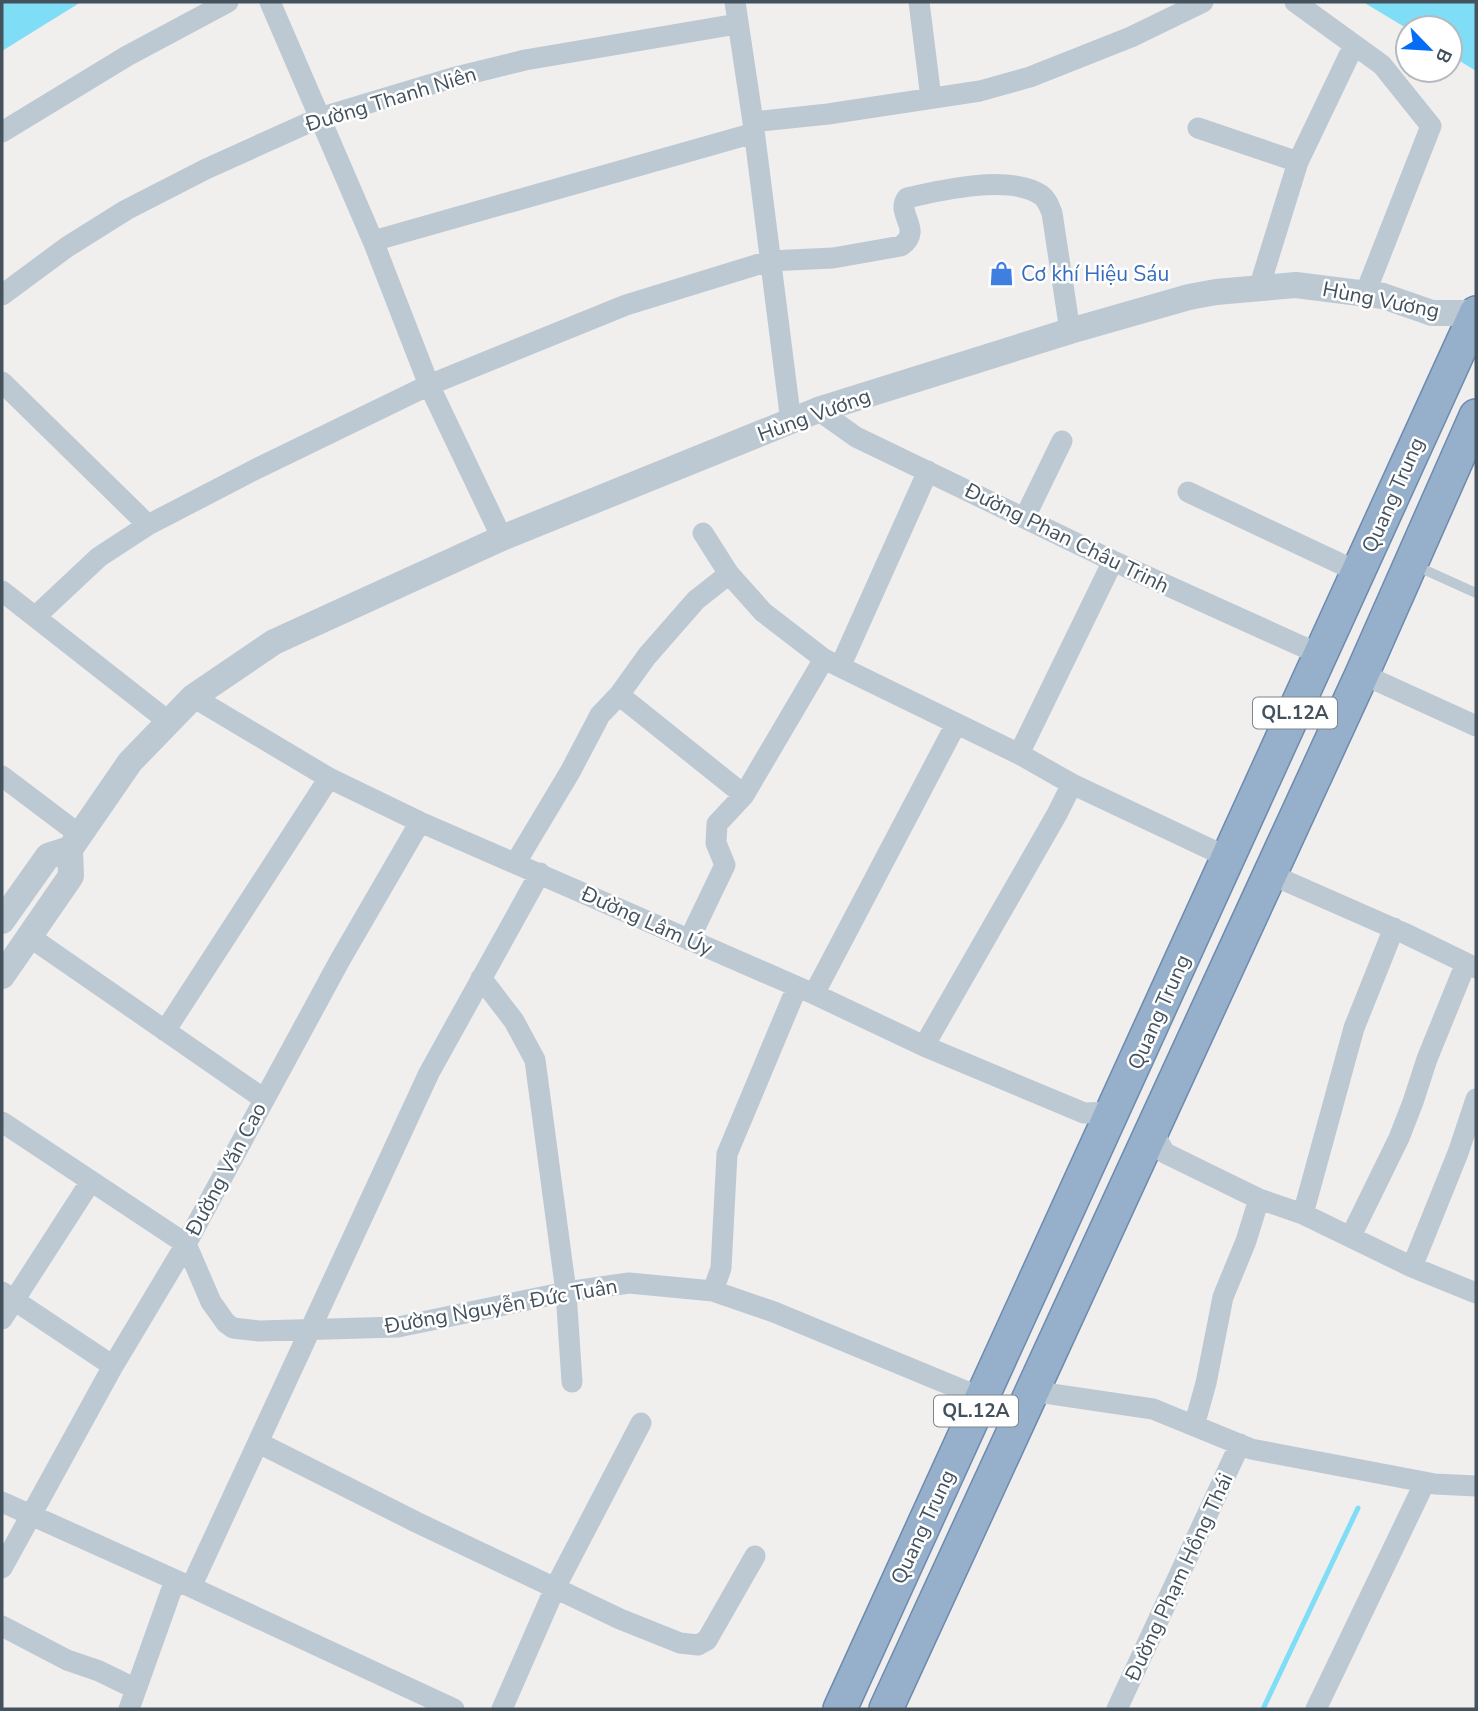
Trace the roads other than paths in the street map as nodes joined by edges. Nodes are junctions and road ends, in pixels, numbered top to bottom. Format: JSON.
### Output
{"nodes":[{"id":1,"x":228,"y":2,"type":"edge"},
{"id":2,"x":270,"y":2,"type":"edge"},
{"id":3,"x":735,"y":2,"type":"edge"},
{"id":4,"x":919,"y":2,"type":"edge"},
{"id":5,"x":1203,"y":2,"type":"edge"},
{"id":6,"x":1295,"y":2,"type":"edge"},
{"id":7,"x":737,"y":24,"type":"junction"},
{"id":8,"x":1354,"y":46,"type":"junction"},
{"id":9,"x":931,"y":98,"type":"junction"},
{"id":10,"x":318,"y":118,"type":"junction"},
{"id":11,"x":753,"y":127,"type":"junction"},
{"id":12,"x":1198,"y":128,"type":"dead end"},
{"id":13,"x":2,"y":132,"type":"edge"},
{"id":14,"x":1298,"y":162,"type":"junction"},
{"id":15,"x":373,"y":241,"type":"junction"},
{"id":16,"x":769,"y":261,"type":"junction"},
{"id":17,"x":1259,"y":288,"type":"junction"},
{"id":18,"x":1365,"y":294,"type":"junction"},
{"id":19,"x":2,"y":295,"type":"edge"},
{"id":20,"x":1476,"y":313,"type":"edge"},
{"id":21,"x":1070,"y":331,"type":"junction"},
{"id":22,"x":2,"y":382,"type":"edge"},
{"id":23,"x":429,"y":385,"type":"junction"},
{"id":24,"x":818,"y":410,"type":"junction"},
{"id":25,"x":1476,"y":416,"type":"edge"},
{"id":26,"x":791,"y":422,"type":"junction"},
{"id":27,"x":1062,"y":441,"type":"dead end"},
{"id":28,"x":928,"y":471,"type":"junction"},
{"id":29,"x":1188,"y":492,"type":"dead end"},
{"id":30,"x":1026,"y":517,"type":"junction"},
{"id":31,"x":148,"y":525,"type":"junction"},
{"id":32,"x":703,"y":533,"type":"dead end"},
{"id":33,"x":502,"y":538,"type":"junction"},
{"id":34,"x":1113,"y":561,"type":"junction"},
{"id":35,"x":1411,"y":564,"type":"junction"},
{"id":36,"x":1358,"y":572,"type":"junction"},
{"id":37,"x":729,"y":574,"type":"junction"},
{"id":38,"x":2,"y":591,"type":"edge"},
{"id":39,"x":1476,"y":593,"type":"edge"},
{"id":40,"x":35,"y":617,"type":"junction"},
{"id":41,"x":1321,"y":655,"type":"junction"},
{"id":42,"x":832,"y":663,"type":"junction"},
{"id":43,"x":1362,"y":674,"type":"junction"},
{"id":44,"x":619,"y":695,"type":"junction"},
{"id":45,"x":193,"y":698,"type":"junction"},
{"id":46,"x":169,"y":722,"type":"junction"},
{"id":47,"x":956,"y":724,"type":"junction"},
{"id":48,"x":1476,"y":726,"type":"edge"},
{"id":49,"x":1019,"y":754,"type":"junction"},
{"id":50,"x":2,"y":776,"type":"edge"},
{"id":51,"x":329,"y":778,"type":"junction"},
{"id":52,"x":1072,"y":784,"type":"junction"},
{"id":53,"x":744,"y":795,"type":"junction"},
{"id":54,"x":420,"y":822,"type":"junction"},
{"id":55,"x":75,"y":842,"type":"junction"},
{"id":56,"x":1229,"y":858,"type":"junction"},
{"id":57,"x":516,"y":862,"type":"junction"},
{"id":58,"x":540,"y":873,"type":"junction"},
{"id":59,"x":1270,"y":874,"type":"junction"},
{"id":60,"x":2,"y":921,"type":"edge"},
{"id":61,"x":1394,"y":928,"type":"junction"},
{"id":62,"x":30,"y":937,"type":"junction"},
{"id":63,"x":689,"y":940,"type":"junction"},
{"id":64,"x":1471,"y":965,"type":"edge"},
{"id":65,"x":2,"y":976,"type":"edge"},
{"id":66,"x":481,"y":978,"type":"junction"},
{"id":67,"x":805,"y":990,"type":"junction"},
{"id":68,"x":165,"y":1031,"type":"junction"},
{"id":69,"x":924,"y":1046,"type":"junction"},
{"id":70,"x":264,"y":1099,"type":"junction"},
{"id":71,"x":1476,"y":1099,"type":"edge"},
{"id":72,"x":1113,"y":1112,"type":"junction"},
{"id":73,"x":2,"y":1122,"type":"edge"},
{"id":74,"x":1152,"y":1129,"type":"junction"},
{"id":75,"x":91,"y":1181,"type":"junction"},
{"id":76,"x":1259,"y":1199,"type":"junction"},
{"id":77,"x":1303,"y":1214,"type":"junction"},
{"id":78,"x":1351,"y":1236,"type":"junction"},
{"id":79,"x":186,"y":1244,"type":"junction"},
{"id":80,"x":1412,"y":1267,"type":"junction"},
{"id":81,"x":713,"y":1291,"type":"junction"},
{"id":82,"x":566,"y":1292,"type":"junction"},
{"id":83,"x":1476,"y":1293,"type":"edge"},
{"id":84,"x":8,"y":1296,"type":"edge"},
{"id":85,"x":2,"y":1319,"type":"edge"},
{"id":86,"x":311,"y":1330,"type":"junction"},
{"id":87,"x":113,"y":1366,"type":"junction"},
{"id":88,"x":572,"y":1382,"type":"dead end"},
{"id":89,"x":1031,"y":1391,"type":"junction"},
{"id":90,"x":982,"y":1398,"type":"junction"},
{"id":91,"x":641,"y":1423,"type":"dead end"},
{"id":92,"x":1194,"y":1426,"type":"junction"},
{"id":93,"x":258,"y":1443,"type":"junction"},
{"id":94,"x":1240,"y":1444,"type":"junction"},
{"id":95,"x":1425,"y":1482,"type":"junction"},
{"id":96,"x":1476,"y":1486,"type":"edge"},
{"id":97,"x":2,"y":1502,"type":"edge"},
{"id":98,"x":32,"y":1516,"type":"junction"},
{"id":99,"x":755,"y":1556,"type":"dead end"},
{"id":100,"x":2,"y":1568,"type":"edge"},
{"id":101,"x":183,"y":1583,"type":"junction"},
{"id":102,"x":555,"y":1588,"type":"junction"},
{"id":103,"x":2,"y":1626,"type":"edge"},
{"id":104,"x":136,"y":1689,"type":"junction"},
{"id":105,"x":129,"y":1709,"type":"edge"},
{"id":106,"x":454,"y":1709,"type":"edge"},
{"id":107,"x":502,"y":1709,"type":"edge"},
{"id":108,"x":840,"y":1709,"type":"edge"},
{"id":109,"x":886,"y":1709,"type":"edge"},
{"id":110,"x":1117,"y":1709,"type":"edge"},
{"id":111,"x":1315,"y":1709,"type":"edge"}],
"edges":[{"from":1,"to":13,"type":"street"},
{"from":2,"to":10,"type":"street"},
{"from":3,"to":7,"type":"street"},
{"from":4,"to":9,"type":"street"},
{"from":5,"to":9,"type":"street"},
{"from":6,"to":8,"type":"street"},
{"from":7,"to":10,"type":"street","name":"Đường Thanh Niên"},
{"from":7,"to":11,"type":"street"},
{"from":8,"to":14,"type":"street"},
{"from":8,"to":18,"type":"street"},
{"from":9,"to":11,"type":"street"},
{"from":10,"to":15,"type":"street"},
{"from":10,"to":19,"type":"street","name":"Đường Thanh Niên"},
{"from":11,"to":15,"type":"street"},
{"from":11,"to":16,"type":"street"},
{"from":12,"to":14,"type":"street"},
{"from":14,"to":17,"type":"street"},
{"from":15,"to":23,"type":"street"},
{"from":16,"to":21,"type":"street"},
{"from":16,"to":23,"type":"street"},
{"from":16,"to":26,"type":"street"},
{"from":17,"to":18,"type":"street","name":"Hùng Vương"},
{"from":17,"to":21,"type":"street","name":"Hùng Vương"},
{"from":18,"to":20,"type":"street","name":"Hùng Vương"},
{"from":20,"to":36,"type":"highway","name":"Quang Trung","number":"QL.12A"},
{"from":21,"to":24,"type":"street","name":"Hùng Vương"},
{"from":22,"to":31,"type":"street"},
{"from":23,"to":31,"type":"street"},
{"from":23,"to":33,"type":"street"},
{"from":24,"to":26,"type":"street","name":"Hùng Vương"},
{"from":24,"to":28,"type":"street","name":"Đường Phan Châu Trinh"},
{"from":25,"to":35,"type":"highway","name":"Quang Trung","number":"QL.12A"},
{"from":26,"to":33,"type":"street","name":"Hùng Vương"},
{"from":27,"to":30,"type":"street"},
{"from":28,"to":30,"type":"street","name":"Đường Phan Châu Trinh"},
{"from":28,"to":42,"type":"street"},
{"from":29,"to":36,"type":"street"},
{"from":30,"to":34,"type":"street","name":"Đường Phan Châu Trinh"},
{"from":31,"to":40,"type":"street"},
{"from":32,"to":37,"type":"street"},
{"from":33,"to":45,"type":"street","name":"Hùng Vương"},
{"from":34,"to":41,"type":"street","name":"Đường Phan Châu Trinh"},
{"from":34,"to":49,"type":"street"},
{"from":35,"to":39,"type":"lane"},
{"from":35,"to":43,"type":"highway","name":"Quang Trung","number":"QL.12A"},
{"from":36,"to":41,"type":"highway","name":"Quang Trung","number":"QL.12A"},
{"from":37,"to":42,"type":"street"},
{"from":37,"to":44,"type":"street"},
{"from":38,"to":40,"type":"street"},
{"from":40,"to":46,"type":"street"},
{"from":41,"to":43,"type":"highway"},
{"from":41,"to":56,"type":"highway","name":"Quang Trung","number":"QL.12A"},
{"from":42,"to":47,"type":"street"},
{"from":42,"to":53,"type":"street"},
{"from":43,"to":48,"type":"street"},
{"from":43,"to":59,"type":"highway","name":"Quang Trung","number":"QL.12A"},
{"from":44,"to":53,"type":"street"},
{"from":44,"to":57,"type":"street"},
{"from":45,"to":46,"type":"street","name":"Hùng Vương"},
{"from":45,"to":51,"type":"street","name":"Đường Lâm Úy"},
{"from":46,"to":55,"type":"street","name":"Hùng Vương"},
{"from":47,"to":49,"type":"street"},
{"from":47,"to":67,"type":"street"},
{"from":49,"to":52,"type":"street"},
{"from":50,"to":55,"type":"street"},
{"from":51,"to":54,"type":"street","name":"Đường Lâm Úy"},
{"from":51,"to":68,"type":"street"},
{"from":52,"to":56,"type":"street"},
{"from":52,"to":69,"type":"street"},
{"from":53,"to":63,"type":"street"},
{"from":54,"to":57,"type":"street","name":"Đường Lâm Úy"},
{"from":54,"to":70,"type":"street","name":"Đường Văn Cao"},
{"from":55,"to":60,"type":"street"},
{"from":55,"to":62,"type":"street"},
{"from":56,"to":72,"type":"highway","name":"Quang Trung","number":"QL.12A"},
{"from":57,"to":58,"type":"street","name":"Đường Lâm Úy"},
{"from":58,"to":63,"type":"street","name":"Đường Lâm Úy"},
{"from":58,"to":66,"type":"street"},
{"from":59,"to":61,"type":"street"},
{"from":59,"to":74,"type":"highway","name":"Quang Trung","number":"QL.12A"},
{"from":61,"to":64,"type":"street"},
{"from":61,"to":77,"type":"street"},
{"from":62,"to":65,"type":"street"},
{"from":62,"to":68,"type":"street"},
{"from":63,"to":67,"type":"street","name":"Đường Lâm Úy"},
{"from":64,"to":78,"type":"street"},
{"from":66,"to":82,"type":"street"},
{"from":66,"to":86,"type":"street"},
{"from":67,"to":69,"type":"street","name":"Đường Lâm Úy"},
{"from":67,"to":81,"type":"street"},
{"from":68,"to":70,"type":"street"},
{"from":69,"to":72,"type":"street","name":"Đường Lâm Úy"},
{"from":70,"to":79,"type":"street","name":"Đường Văn Cao"},
{"from":71,"to":80,"type":"street"},
{"from":72,"to":74,"type":"highway"},
{"from":72,"to":90,"type":"highway","name":"Quang Trung","number":"QL.12A"},
{"from":73,"to":75,"type":"street"},
{"from":74,"to":76,"type":"street"},
{"from":74,"to":89,"type":"highway","name":"Quang Trung","number":"QL.12A"},
{"from":75,"to":79,"type":"street"},
{"from":75,"to":84,"type":"street"},
{"from":76,"to":77,"type":"street"},
{"from":76,"to":92,"type":"street"},
{"from":77,"to":78,"type":"street"},
{"from":78,"to":80,"type":"street"},
{"from":79,"to":86,"type":"street","name":"Đường Nguyễn Đức Tuân"},
{"from":79,"to":87,"type":"street","name":"Đường Văn Cao"},
{"from":80,"to":83,"type":"street"},
{"from":81,"to":82,"type":"street","name":"Đường Nguyễn Đức Tuân"},
{"from":81,"to":90,"type":"street","name":"Đường Nguyễn Đức Tuân"},
{"from":82,"to":86,"type":"street","name":"Đường Nguyễn Đức Tuân"},
{"from":82,"to":88,"type":"street"},
{"from":84,"to":85,"type":"street"},
{"from":84,"to":87,"type":"street"},
{"from":86,"to":93,"type":"street"},
{"from":87,"to":98,"type":"street","name":"Đường Văn Cao"},
{"from":89,"to":92,"type":"street"},
{"from":89,"to":109,"type":"highway","name":"Quang Trung","number":"QL.12A"},
{"from":90,"to":108,"type":"highway","name":"Quang Trung","number":"QL.12A"},
{"from":91,"to":102,"type":"street"},
{"from":92,"to":94,"type":"street"},
{"from":93,"to":101,"type":"street"},
{"from":93,"to":102,"type":"street"},
{"from":94,"to":95,"type":"street"},
{"from":94,"to":110,"type":"street","name":"Đường Phạm Hồng Thái"},
{"from":95,"to":96,"type":"street"},
{"from":95,"to":111,"type":"street"},
{"from":97,"to":98,"type":"street"},
{"from":98,"to":100,"type":"street","name":"Đường Văn Cao"},
{"from":98,"to":101,"type":"street"},
{"from":99,"to":102,"type":"street"},
{"from":101,"to":104,"type":"street"},
{"from":101,"to":106,"type":"street"},
{"from":102,"to":107,"type":"street"},
{"from":103,"to":104,"type":"street"},
{"from":104,"to":105,"type":"street"}]}
